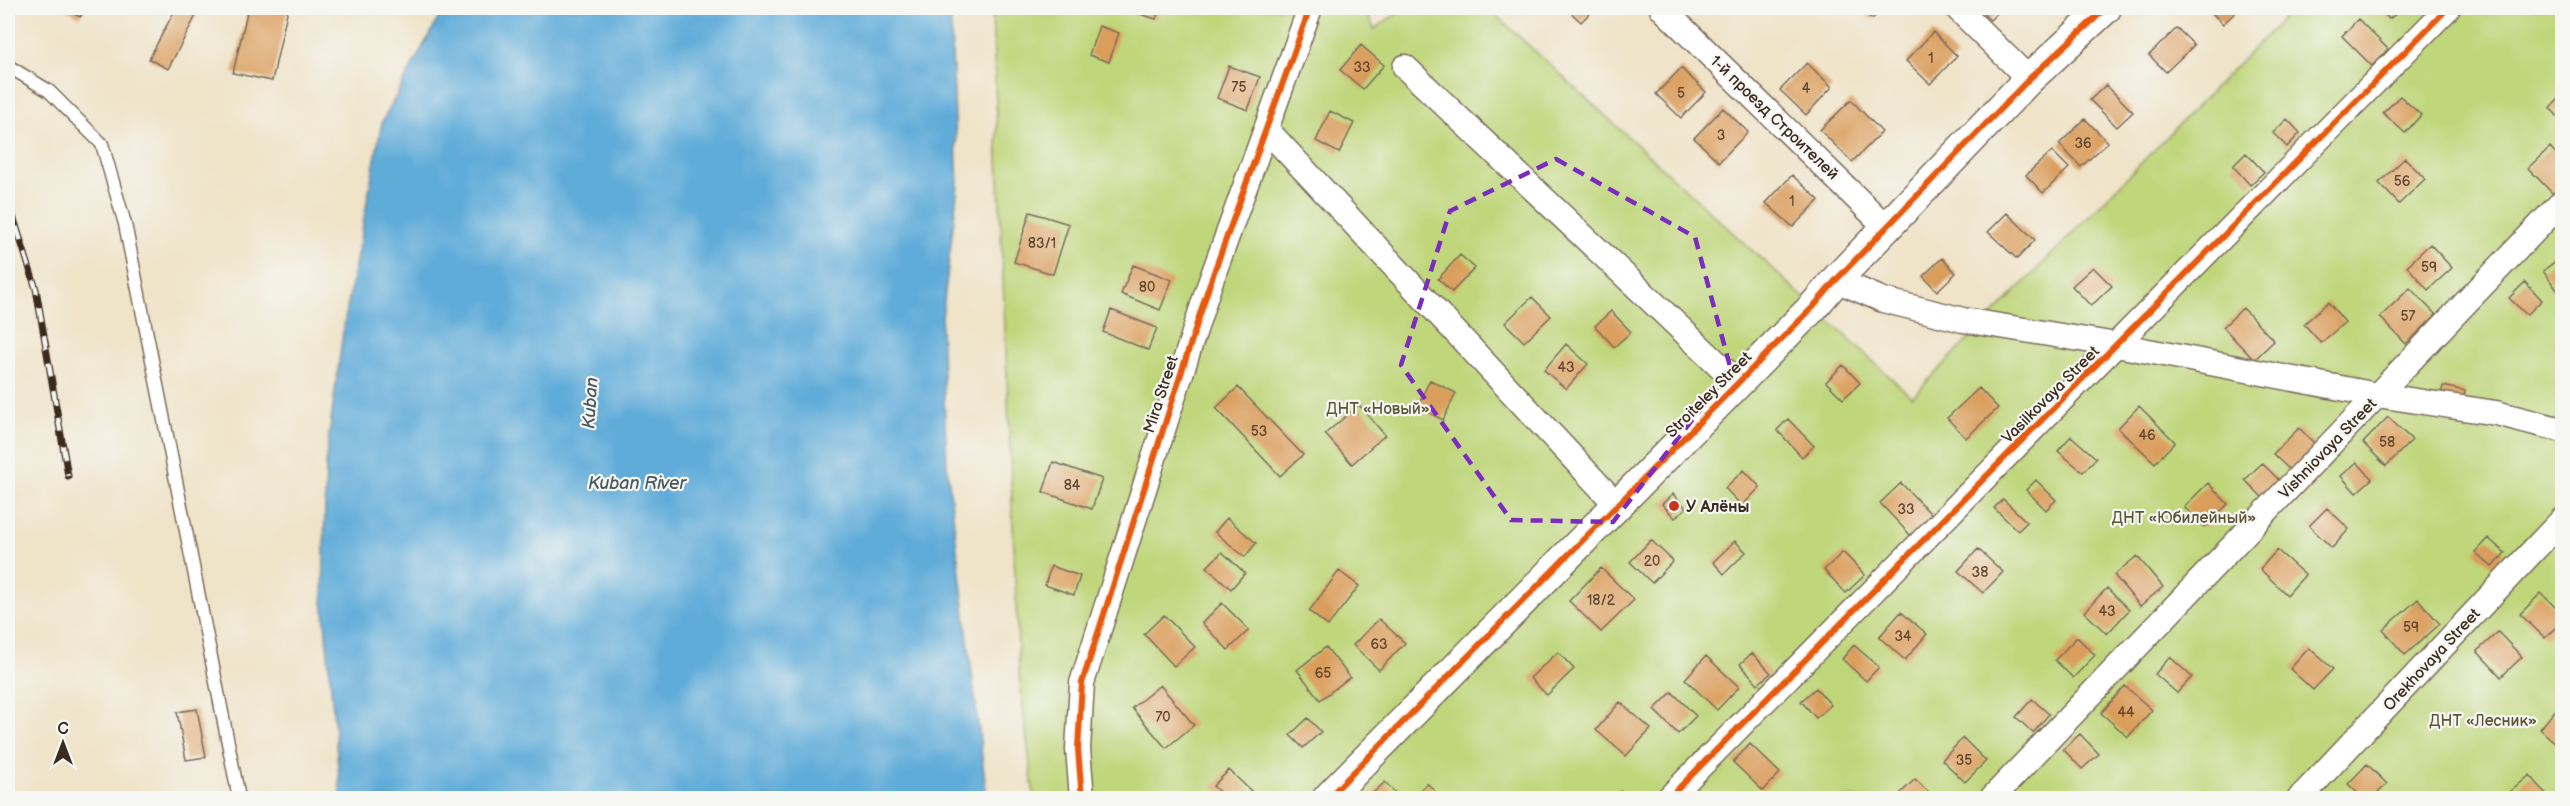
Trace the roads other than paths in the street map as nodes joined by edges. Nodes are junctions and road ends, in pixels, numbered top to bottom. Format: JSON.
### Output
{"nodes":[{"id":1,"x":1310,"y":8,"type":"edge"},
{"id":2,"x":1662,"y":8,"type":"edge"},
{"id":3,"x":1957,"y":8,"type":"edge"},
{"id":4,"x":2106,"y":8,"type":"edge"},
{"id":5,"x":2448,"y":8,"type":"edge"},
{"id":6,"x":8,"y":66,"type":"edge"},
{"id":7,"x":1405,"y":68,"type":"dead end"},
{"id":8,"x":2029,"y":79,"type":"junction"},
{"id":9,"x":1266,"y":129,"type":"junction"},
{"id":10,"x":2562,"y":202,"type":"edge"},
{"id":11,"x":1887,"y":228,"type":"junction"},
{"id":12,"x":1836,"y":280,"type":"junction"},
{"id":13,"x":2117,"y":345,"type":"junction"},
{"id":14,"x":1738,"y":383,"type":"junction"},
{"id":15,"x":2378,"y":395,"type":"junction"},
{"id":16,"x":2562,"y":430,"type":"edge"},
{"id":17,"x":1617,"y":505,"type":"junction"},
{"id":18,"x":2562,"y":520,"type":"edge"},
{"id":19,"x":239,"y":798,"type":"edge"},
{"id":20,"x":1082,"y":798,"type":"edge"},
{"id":21,"x":1328,"y":798,"type":"edge"},
{"id":22,"x":1670,"y":798,"type":"edge"},
{"id":23,"x":1992,"y":798,"type":"edge"},
{"id":24,"x":2300,"y":798,"type":"edge"}],
"edges":[{"from":1,"to":9,"type":"street","name":"Mira Street"},
{"from":2,"to":11,"type":"street","name":"1-й проезд Строителей"},
{"from":3,"to":8,"type":"street"},
{"from":4,"to":8,"type":"street","name":"Stroiteley Street"},
{"from":5,"to":13,"type":"street","name":"Vasilkovaya Street"},
{"from":6,"to":19,"type":"lane"},
{"from":7,"to":14,"type":"street"},
{"from":8,"to":11,"type":"street","name":"Stroiteley Street"},
{"from":9,"to":17,"type":"street"},
{"from":9,"to":20,"type":"street","name":"Mira Street"},
{"from":10,"to":15,"type":"street","name":"Vishniovaya Street"},
{"from":11,"to":12,"type":"street","name":"Stroiteley Street"},
{"from":12,"to":13,"type":"street"},
{"from":12,"to":14,"type":"street","name":"Stroiteley Street"},
{"from":13,"to":15,"type":"street"},
{"from":13,"to":22,"type":"street","name":"Vasilkovaya Street"},
{"from":14,"to":17,"type":"street","name":"Stroiteley Street"},
{"from":15,"to":16,"type":"street"},
{"from":15,"to":23,"type":"street","name":"Vishniovaya Street"},
{"from":17,"to":21,"type":"street","name":"Stroiteley Street"},
{"from":18,"to":24,"type":"street","name":"Orekhovaya Street"}]}
